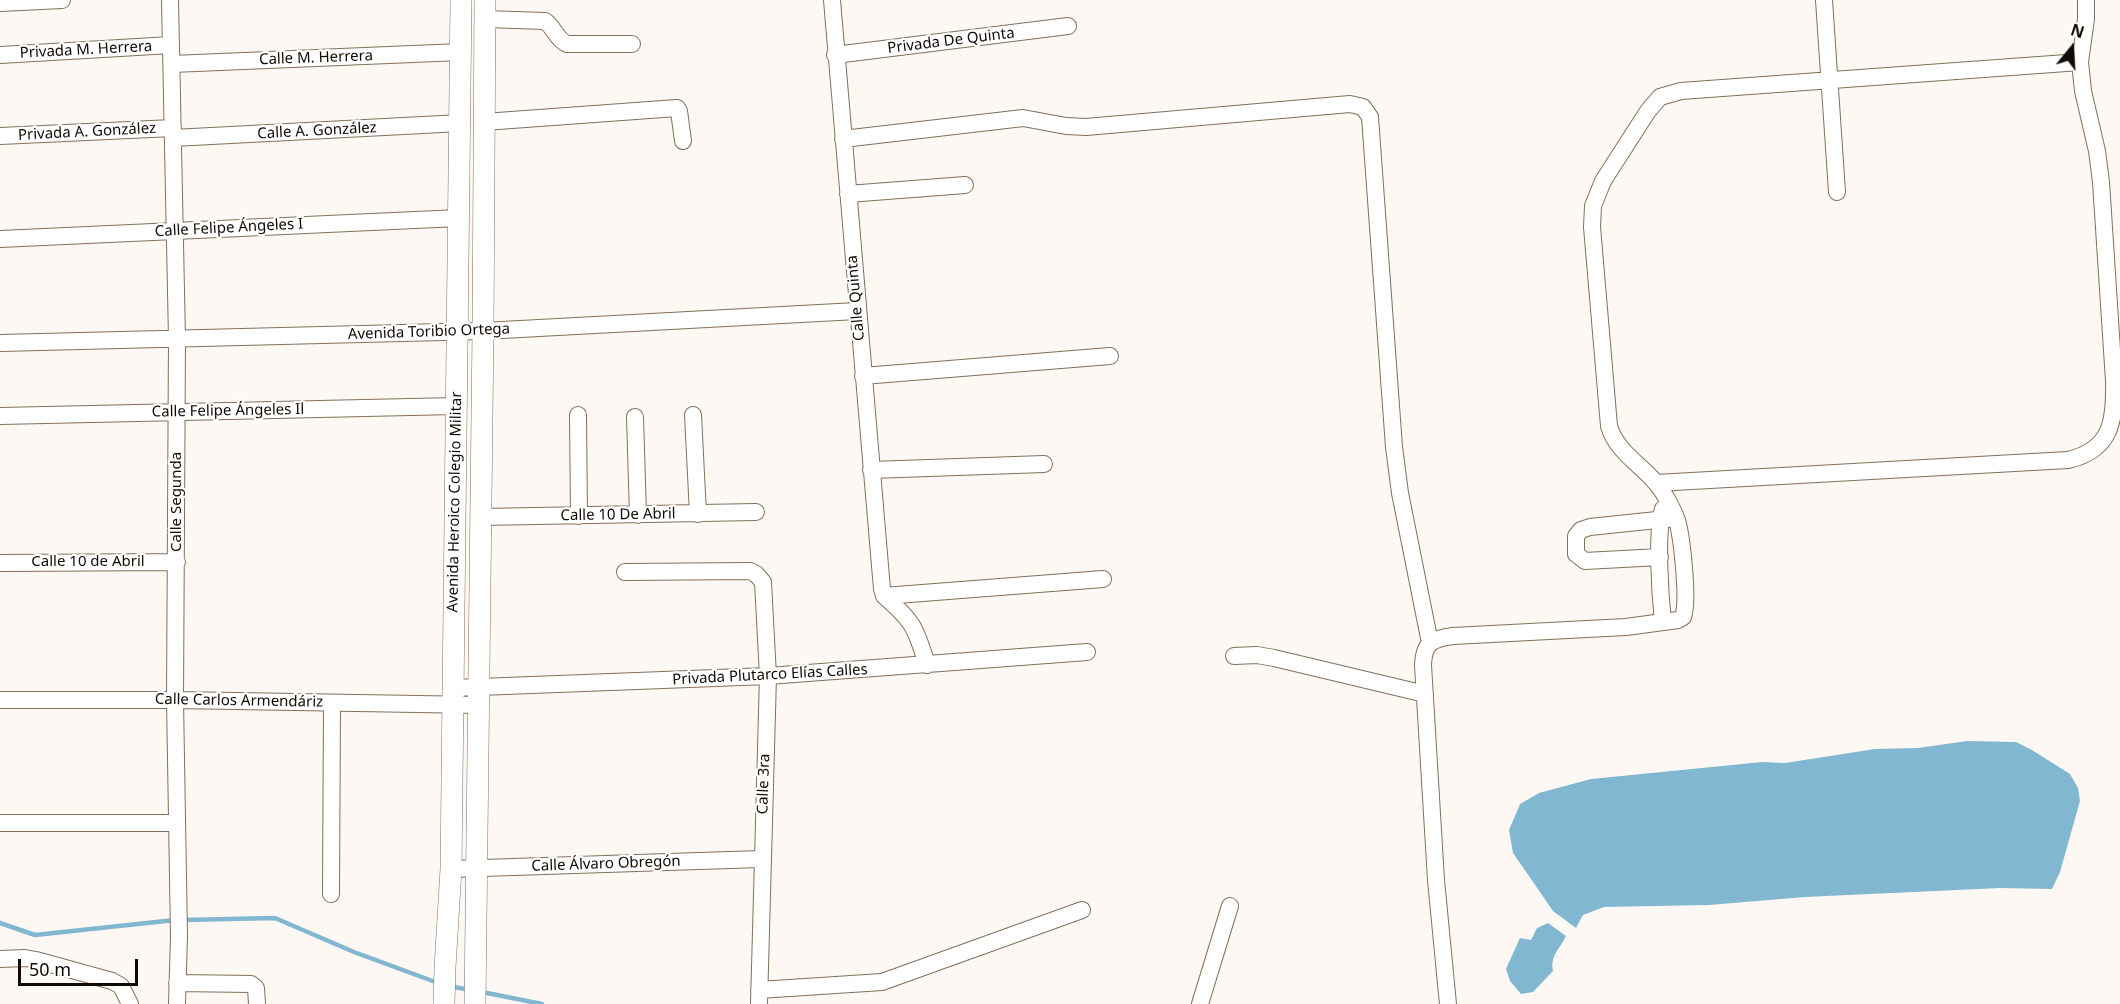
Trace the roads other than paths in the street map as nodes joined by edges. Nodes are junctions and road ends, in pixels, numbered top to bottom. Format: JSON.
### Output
{"nodes":[{"id":1,"x":62,"y":0,"type":"edge"},
{"id":2,"x":170,"y":0,"type":"edge"},
{"id":3,"x":461,"y":0,"type":"edge"},
{"id":4,"x":832,"y":0,"type":"edge"},
{"id":5,"x":1824,"y":0,"type":"edge"},
{"id":6,"x":2086,"y":0,"type":"edge"},
{"id":7,"x":0,"y":3,"type":"edge"},
{"id":8,"x":485,"y":9,"type":"edge"},
{"id":9,"x":1068,"y":27,"type":"dead end"},
{"id":10,"x":632,"y":44,"type":"dead end"},
{"id":11,"x":171,"y":45,"type":"junction"},
{"id":12,"x":461,"y":52,"type":"junction"},
{"id":13,"x":0,"y":55,"type":"edge"},
{"id":14,"x":835,"y":55,"type":"junction"},
{"id":15,"x":2080,"y":62,"type":"junction"},
{"id":16,"x":172,"y":64,"type":"junction"},
{"id":17,"x":1829,"y":80,"type":"junction"},
{"id":18,"x":484,"y":122,"type":"junction"},
{"id":19,"x":461,"y":123,"type":"junction"},
{"id":20,"x":173,"y":133,"type":"junction"},
{"id":21,"x":0,"y":136,"type":"edge"},
{"id":22,"x":843,"y":139,"type":"junction"},
{"id":23,"x":683,"y":141,"type":"dead end"},
{"id":24,"x":965,"y":184,"type":"dead end"},
{"id":25,"x":1837,"y":192,"type":"dead end"},
{"id":26,"x":848,"y":194,"type":"junction"},
{"id":27,"x":459,"y":218,"type":"junction"},
{"id":28,"x":176,"y":231,"type":"junction"},
{"id":29,"x":0,"y":240,"type":"edge"},
{"id":30,"x":857,"y":311,"type":"junction"},
{"id":31,"x":457,"y":332,"type":"junction"},
{"id":32,"x":483,"y":332,"type":"junction"},
{"id":33,"x":177,"y":339,"type":"junction"},
{"id":34,"x":0,"y":343,"type":"edge"},
{"id":35,"x":1110,"y":356,"type":"dead end"},
{"id":36,"x":863,"y":376,"type":"junction"},
{"id":37,"x":456,"y":406,"type":"junction"},
{"id":38,"x":177,"y":412,"type":"junction"},
{"id":39,"x":578,"y":415,"type":"dead end"},
{"id":40,"x":693,"y":415,"type":"dead end"},
{"id":41,"x":0,"y":416,"type":"edge"},
{"id":42,"x":635,"y":417,"type":"dead end"},
{"id":43,"x":1044,"y":464,"type":"dead end"},
{"id":44,"x":871,"y":470,"type":"junction"},
{"id":45,"x":1656,"y":483,"type":"junction"},
{"id":46,"x":756,"y":512,"type":"dead end"},
{"id":47,"x":698,"y":514,"type":"junction"},
{"id":48,"x":638,"y":515,"type":"junction"},
{"id":49,"x":579,"y":516,"type":"junction"},
{"id":50,"x":480,"y":517,"type":"junction"},
{"id":51,"x":1668,"y":519,"type":"junction"},
{"id":52,"x":1680,"y":542,"type":"junction"},
{"id":53,"x":1660,"y":551,"type":"junction"},
{"id":54,"x":177,"y":562,"type":"junction"},
{"id":55,"x":0,"y":563,"type":"edge"},
{"id":56,"x":625,"y":572,"type":"dead end"},
{"id":57,"x":1103,"y":579,"type":"dead end"},
{"id":58,"x":884,"y":596,"type":"junction"},
{"id":59,"x":1663,"y":622,"type":"junction"},
{"id":60,"x":1430,"y":643,"type":"junction"},
{"id":61,"x":1087,"y":652,"type":"dead end"},
{"id":62,"x":1234,"y":656,"type":"dead end"},
{"id":63,"x":927,"y":665,"type":"junction"},
{"id":64,"x":768,"y":676,"type":"junction"},
{"id":65,"x":1425,"y":694,"type":"junction"},
{"id":66,"x":452,"y":697,"type":"junction"},
{"id":67,"x":478,"y":697,"type":"junction"},
{"id":68,"x":0,"y":700,"type":"edge"},
{"id":69,"x":176,"y":700,"type":"junction"},
{"id":70,"x":332,"y":703,"type":"junction"},
{"id":71,"x":0,"y":823,"type":"edge"},
{"id":72,"x":176,"y":823,"type":"junction"},
{"id":73,"x":761,"y":859,"type":"junction"},
{"id":74,"x":476,"y":868,"type":"junction"},
{"id":75,"x":452,"y":869,"type":"junction"},
{"id":76,"x":332,"y":894,"type":"dead end"},
{"id":77,"x":1230,"y":906,"type":"dead end"},
{"id":78,"x":1082,"y":910,"type":"dead end"},
{"id":79,"x":0,"y":959,"type":"edge"},
{"id":80,"x":177,"y":983,"type":"junction"},
{"id":81,"x":256,"y":996,"type":"edge"},
{"id":82,"x":759,"y":997,"type":"edge"},
{"id":83,"x":130,"y":1004,"type":"edge"},
{"id":84,"x":177,"y":1004,"type":"edge"},
{"id":85,"x":444,"y":1004,"type":"edge"},
{"id":86,"x":475,"y":1004,"type":"edge"},
{"id":87,"x":1200,"y":1004,"type":"edge"},
{"id":88,"x":1448,"y":1004,"type":"edge"}],
"edges":[{"from":1,"to":7,"type":"street"},
{"from":2,"to":11,"type":"street","name":"Calle Segunda"},
{"from":3,"to":12,"type":"main road","name":"Avenida Heroico Colegio Militar"},
{"from":4,"to":14,"type":"street","name":"Calle Quinta"},
{"from":5,"to":17,"type":"street"},
{"from":6,"to":15,"type":"street"},
{"from":8,"to":10,"type":"street"},
{"from":8,"to":18,"type":"main road","name":"Avenida Heroico Colegio Militar"},
{"from":9,"to":14,"type":"street","name":"Privada De Quinta"},
{"from":11,"to":13,"type":"street","name":"Privada M. Herrera"},
{"from":11,"to":16,"type":"street","name":"Calle Segunda"},
{"from":12,"to":16,"type":"street","name":"Calle M. Herrera"},
{"from":12,"to":19,"type":"main road","name":"Avenida Heroico Colegio Militar"},
{"from":14,"to":22,"type":"street","name":"Calle Quinta"},
{"from":15,"to":17,"type":"street"},
{"from":15,"to":45,"type":"street"},
{"from":16,"to":20,"type":"street","name":"Calle Segunda"},
{"from":17,"to":25,"type":"street"},
{"from":17,"to":45,"type":"street"},
{"from":18,"to":23,"type":"street"},
{"from":18,"to":32,"type":"main road","name":"Avenida Heroico Colegio Militar"},
{"from":19,"to":20,"type":"street","name":"Calle A. González"},
{"from":19,"to":27,"type":"main road","name":"Avenida Heroico Colegio Militar"},
{"from":20,"to":21,"type":"street","name":"Privada A. González"},
{"from":20,"to":28,"type":"street","name":"Calle Segunda"},
{"from":22,"to":26,"type":"street","name":"Calle Quinta"},
{"from":22,"to":60,"type":"street"},
{"from":24,"to":26,"type":"street"},
{"from":26,"to":30,"type":"street","name":"Calle Quinta"},
{"from":27,"to":28,"type":"street","name":"Calle Felipe Ángeles I"},
{"from":27,"to":31,"type":"main road","name":"Avenida Heroico Colegio Militar"},
{"from":28,"to":29,"type":"street","name":"Calle Felipe Ángeles I"},
{"from":28,"to":33,"type":"street","name":"Calle Segunda"},
{"from":30,"to":32,"type":"street","name":"Avenida Toribio Ortega"},
{"from":30,"to":36,"type":"street","name":"Calle Quinta"},
{"from":31,"to":32,"type":"street","name":"Avenida Toribio Ortega"},
{"from":31,"to":33,"type":"street","name":"Avenida Toribio Ortega"},
{"from":31,"to":37,"type":"main road","name":"Avenida Heroico Colegio Militar"},
{"from":32,"to":50,"type":"main road","name":"Avenida Heroico Colegio Militar"},
{"from":33,"to":34,"type":"street","name":"Avenida Toribio Ortega"},
{"from":33,"to":38,"type":"street","name":"Calle Segunda"},
{"from":35,"to":36,"type":"street"},
{"from":36,"to":44,"type":"street","name":"Calle Quinta"},
{"from":37,"to":38,"type":"street","name":"Calle Felipe Ángeles Il"},
{"from":37,"to":66,"type":"main road","name":"Avenida Heroico Colegio Militar"},
{"from":38,"to":41,"type":"street","name":"Calle Felipe Ángeles Il"},
{"from":38,"to":54,"type":"street","name":"Calle Segunda"},
{"from":39,"to":49,"type":"street"},
{"from":40,"to":47,"type":"street"},
{"from":42,"to":48,"type":"street"},
{"from":43,"to":44,"type":"street"},
{"from":44,"to":58,"type":"street","name":"Calle Quinta"},
{"from":45,"to":51,"type":"street"},
{"from":46,"to":47,"type":"street","name":"Calle 10 De Abril"},
{"from":47,"to":48,"type":"street","name":"Calle 10 De Abril"},
{"from":48,"to":49,"type":"street","name":"Calle 10 De Abril"},
{"from":49,"to":50,"type":"street","name":"Calle 10 De Abril"},
{"from":50,"to":67,"type":"main road","name":"Avenida Heroico Colegio Militar"},
{"from":51,"to":52,"type":"street"},
{"from":51,"to":53,"type":"street"},
{"from":51,"to":53,"type":"street"},
{"from":52,"to":53,"type":"street"},
{"from":52,"to":59,"type":"street"},
{"from":53,"to":59,"type":"street"},
{"from":54,"to":55,"type":"street","name":"Calle 10 de Abril"},
{"from":54,"to":69,"type":"street","name":"Calle Segunda"},
{"from":56,"to":64,"type":"street","name":"Calle 3ra"},
{"from":57,"to":58,"type":"street"},
{"from":58,"to":63,"type":"street"},
{"from":59,"to":60,"type":"street"},
{"from":60,"to":65,"type":"street"},
{"from":61,"to":63,"type":"street","name":"Privada Plutarco Elías Calles"},
{"from":62,"to":65,"type":"street"},
{"from":63,"to":64,"type":"street","name":"Privada Plutarco Elías Calles"},
{"from":64,"to":67,"type":"street","name":"Privada Plutarco Elías Calles"},
{"from":64,"to":73,"type":"street","name":"Calle 3ra"},
{"from":65,"to":88,"type":"street"},
{"from":66,"to":67,"type":"street","name":"Privada Plutarco Elías Calles"},
{"from":66,"to":70,"type":"street","name":"Calle Carlos Armendáriz"},
{"from":66,"to":75,"type":"main road","name":"Avenida Heroico Colegio Militar"},
{"from":67,"to":74,"type":"main road","name":"Avenida Heroico Colegio Militar"},
{"from":68,"to":69,"type":"street","name":"Calle Carlos Armendáriz"},
{"from":69,"to":70,"type":"street","name":"Calle Carlos Armendáriz"},
{"from":69,"to":72,"type":"street","name":"Calle Segunda"},
{"from":70,"to":76,"type":"street"},
{"from":71,"to":72,"type":"street"},
{"from":72,"to":80,"type":"street","name":"Calle Segunda"},
{"from":73,"to":74,"type":"street","name":"Calle Álvaro Obregón"},
{"from":73,"to":82,"type":"street","name":"Calle 3ra"},
{"from":74,"to":75,"type":"street","name":"Calle Álvaro Obregón"},
{"from":74,"to":86,"type":"main road","name":"Avenida Heroico Colegio Militar"},
{"from":75,"to":85,"type":"main road","name":"Avenida Heroico Colegio Militar"},
{"from":77,"to":87,"type":"street"},
{"from":78,"to":82,"type":"street"},
{"from":79,"to":83,"type":"street"},
{"from":80,"to":81,"type":"street"},
{"from":80,"to":84,"type":"street","name":"Calle Segunda"}]}
